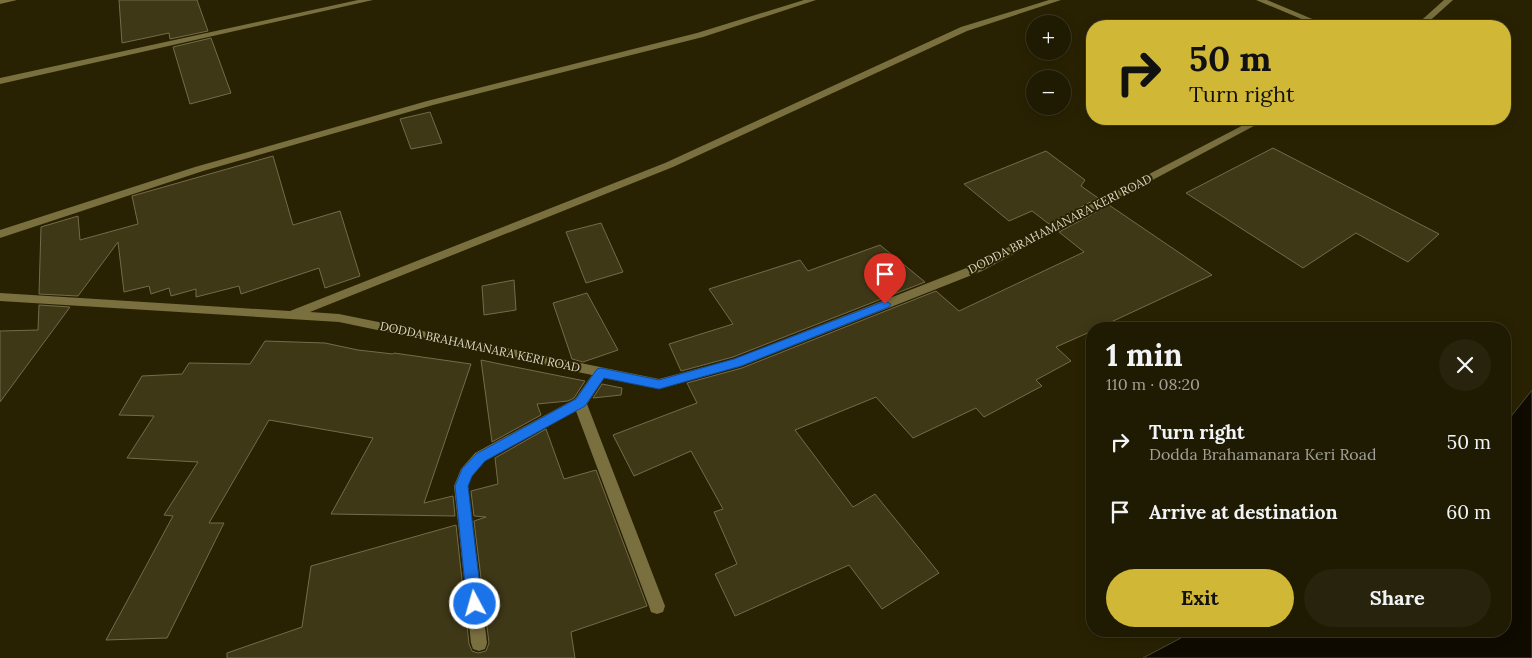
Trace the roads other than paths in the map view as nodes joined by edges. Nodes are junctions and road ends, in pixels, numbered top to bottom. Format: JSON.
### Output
{"nodes":[{"id":1,"x":13,"y":0,"type":"edge"},
{"id":2,"x":369,"y":0,"type":"edge"},
{"id":3,"x":812,"y":0,"type":"edge"},
{"id":4,"x":1057,"y":0,"type":"edge"},
{"id":5,"x":1260,"y":0,"type":"edge"},
{"id":6,"x":1449,"y":0,"type":"edge"},
{"id":7,"x":0,"y":2,"type":"edge"},
{"id":8,"x":1310,"y":20,"type":"edge"},
{"id":9,"x":1426,"y":20,"type":"edge"},
{"id":10,"x":0,"y":81,"type":"edge"},
{"id":11,"x":1251,"y":125,"type":"edge"},
{"id":12,"x":0,"y":234,"type":"edge"},
{"id":13,"x":0,"y":297,"type":"edge"},
{"id":14,"x":290,"y":315,"type":"junction"},
{"id":15,"x":601,"y":372,"type":"junction"},
{"id":16,"x":580,"y":403,"type":"junction"},
{"id":17,"x":657,"y":606,"type":"dead end"},
{"id":18,"x":479,"y":644,"type":"dead end"}],
"edges":[{"from":1,"to":7,"type":"street"},
{"from":2,"to":10,"type":"street"},
{"from":3,"to":12,"type":"street"},
{"from":4,"to":14,"type":"street"},
{"from":5,"to":8,"type":"street"},
{"from":6,"to":9,"type":"street"},
{"from":11,"to":15,"type":"street","name":"DODDA BRAHAMANARA KERI ROAD"},
{"from":13,"to":14,"type":"street","name":"DODDA BRAHAMANARA KERI ROAD"},
{"from":14,"to":15,"type":"street","name":"DODDA BRAHAMANARA KERI ROAD"},
{"from":15,"to":16,"type":"street"},
{"from":16,"to":17,"type":"street"},
{"from":16,"to":18,"type":"street"}]}
